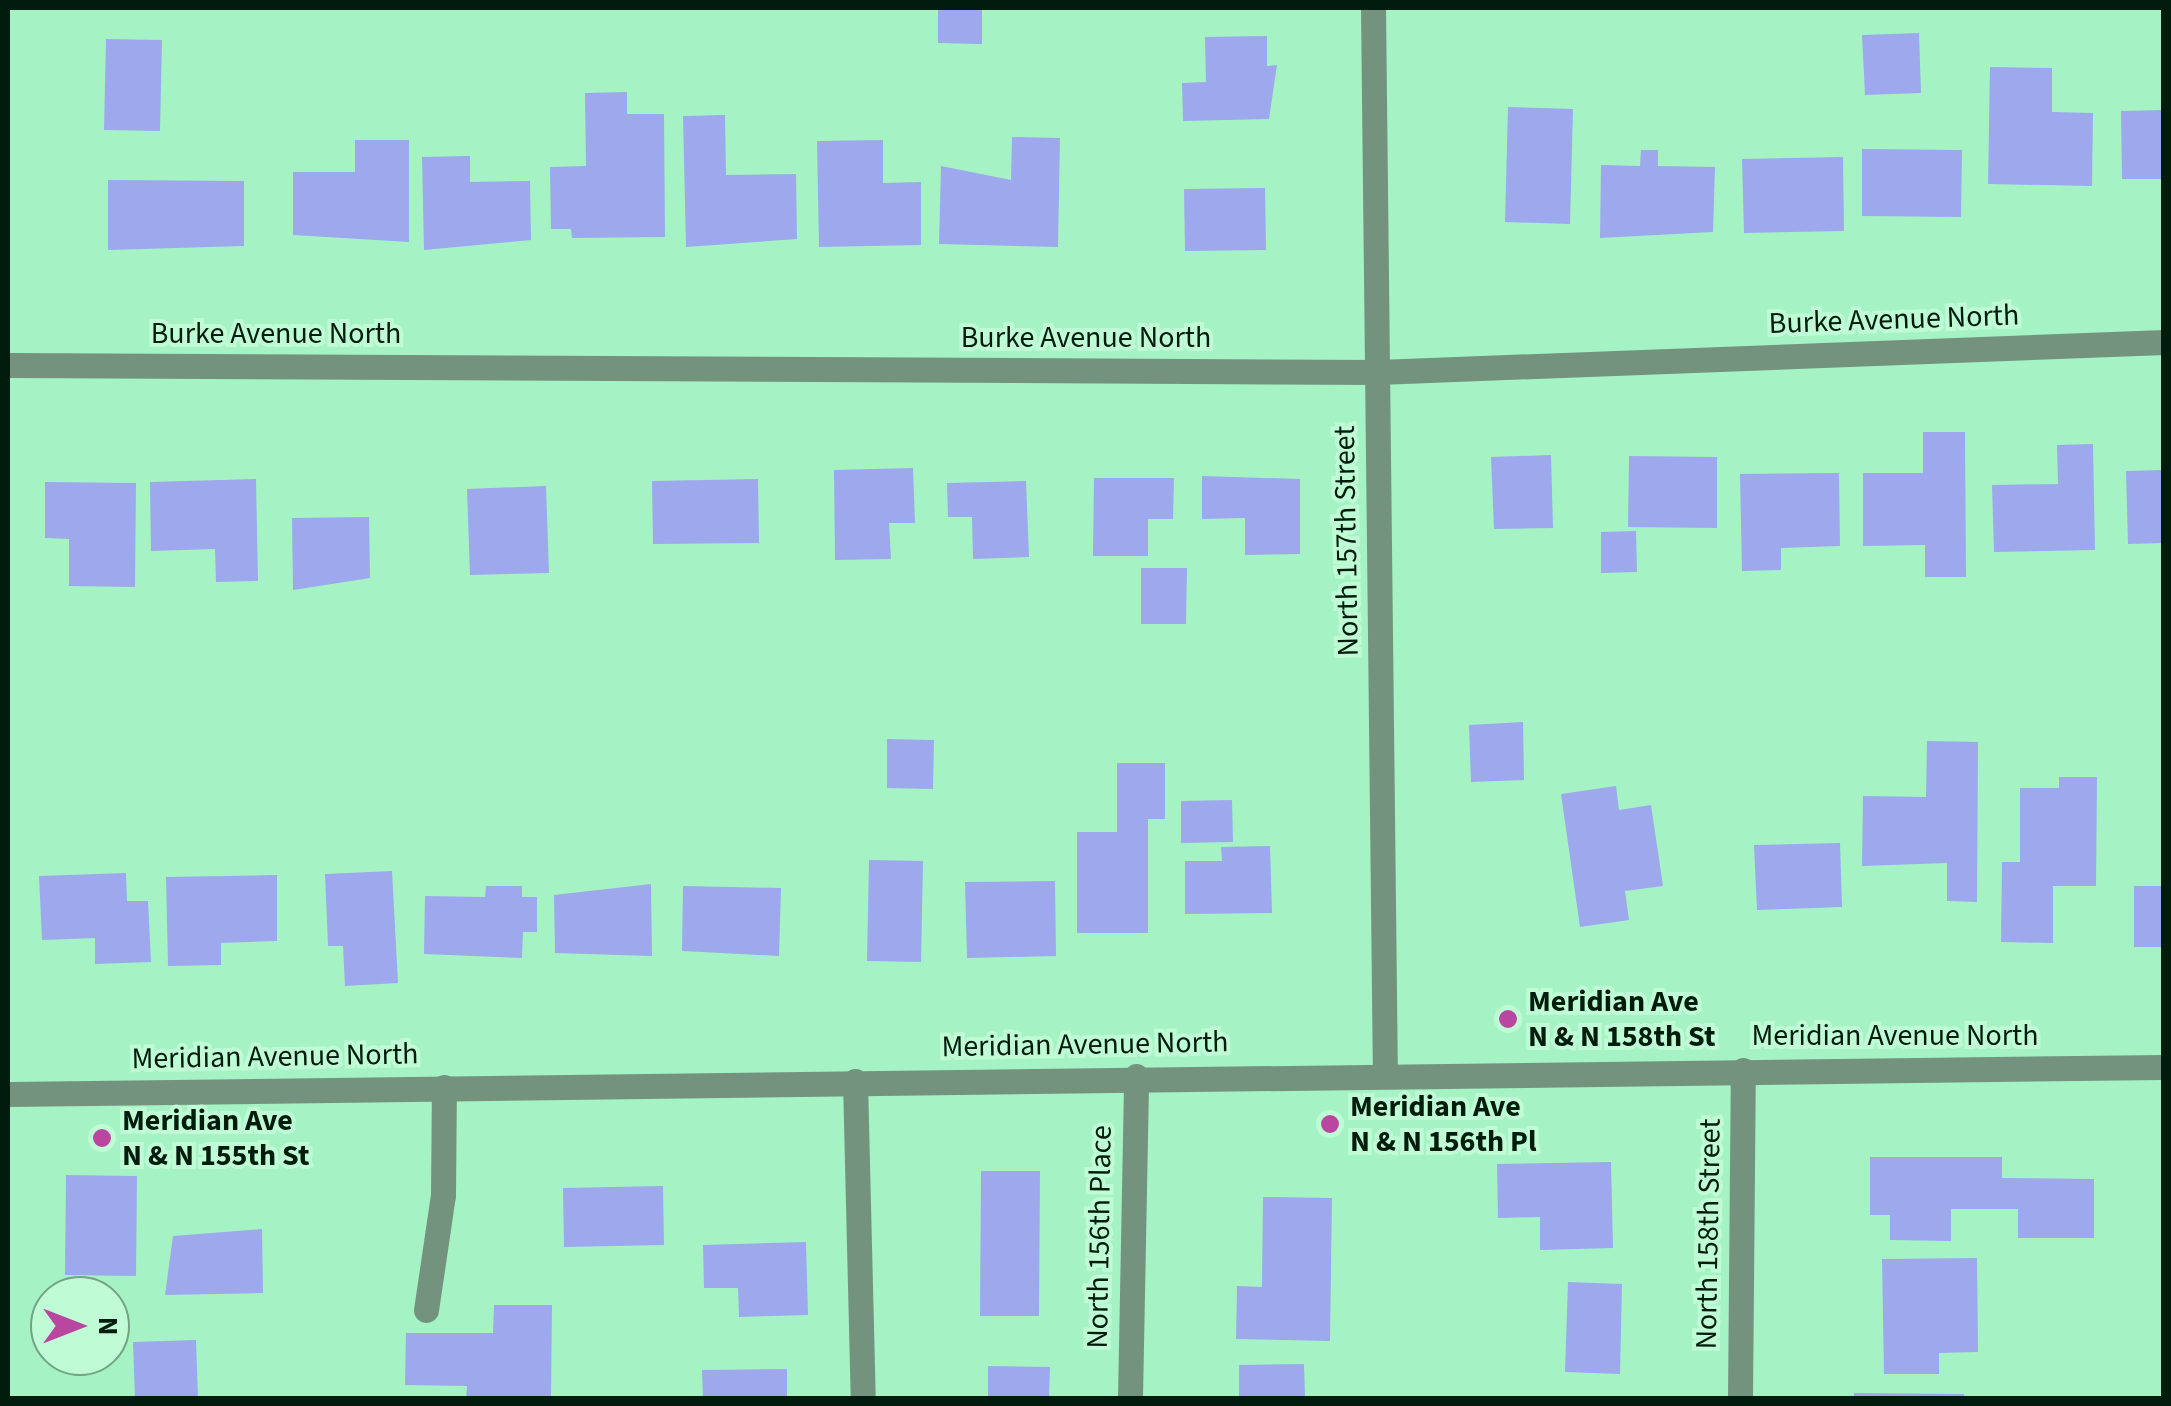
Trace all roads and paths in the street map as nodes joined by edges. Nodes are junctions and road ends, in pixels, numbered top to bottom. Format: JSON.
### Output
{"nodes":[{"id":1,"x":1373,"y":8,"type":"edge"},
{"id":2,"x":2164,"y":342,"type":"edge"},
{"id":3,"x":8,"y":365,"type":"edge"},
{"id":4,"x":1378,"y":372,"type":"junction"},
{"id":5,"x":2164,"y":1067,"type":"edge"},
{"id":6,"x":1743,"y":1070,"type":"junction"},
{"id":7,"x":1385,"y":1074,"type":"junction"},
{"id":8,"x":1136,"y":1076,"type":"junction"},
{"id":9,"x":855,"y":1081,"type":"junction"},
{"id":10,"x":444,"y":1087,"type":"junction"},
{"id":11,"x":8,"y":1094,"type":"edge"},
{"id":12,"x":426,"y":1310,"type":"dead end"},
{"id":13,"x":863,"y":1398,"type":"edge"},
{"id":14,"x":1130,"y":1398,"type":"edge"},
{"id":15,"x":1740,"y":1398,"type":"edge"}],
"edges":[{"from":1,"to":4,"type":"street","name":"North 157th Street"},
{"from":2,"to":4,"type":"street","name":"Burke Avenue North"},
{"from":3,"to":4,"type":"street","name":"Burke Avenue North"},
{"from":4,"to":7,"type":"street","name":"North 157th Street"},
{"from":5,"to":6,"type":"street","name":"Meridian Avenue North"},
{"from":6,"to":7,"type":"street","name":"Meridian Avenue North"},
{"from":6,"to":15,"type":"street","name":"North 158th Street"},
{"from":7,"to":8,"type":"street","name":"Meridian Avenue North"},
{"from":8,"to":9,"type":"street","name":"Meridian Avenue North"},
{"from":8,"to":14,"type":"street","name":"North 156th Place"},
{"from":9,"to":10,"type":"street","name":"Meridian Avenue North"},
{"from":9,"to":13,"type":"street"},
{"from":10,"to":11,"type":"street","name":"Meridian Avenue North"},
{"from":10,"to":12,"type":"street"}]}
